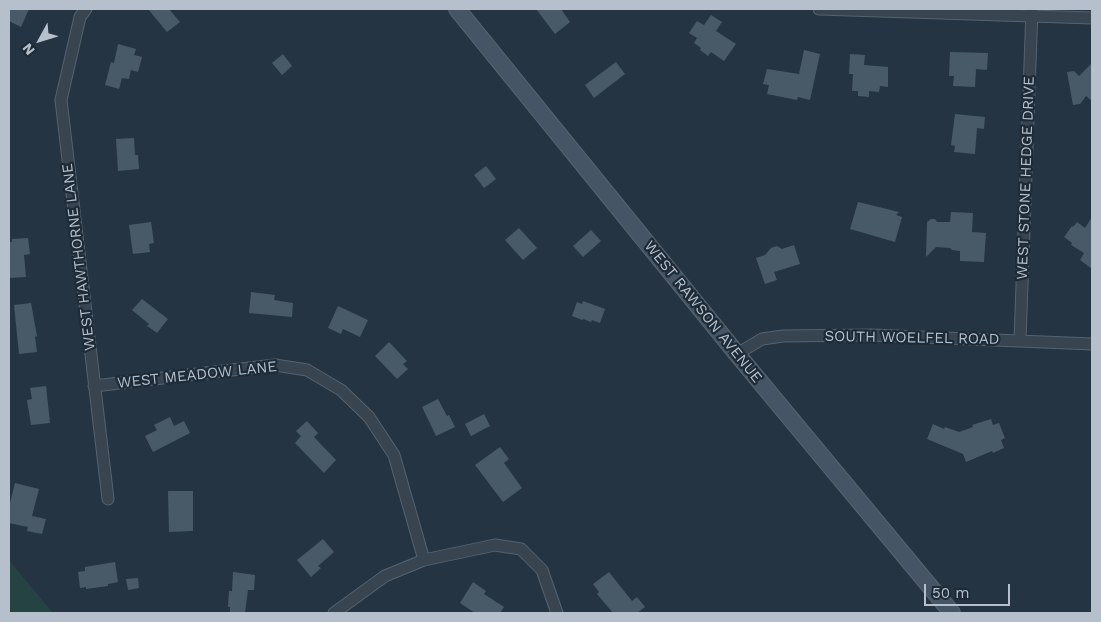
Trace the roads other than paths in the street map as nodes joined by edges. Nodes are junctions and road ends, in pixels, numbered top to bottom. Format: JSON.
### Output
{"nodes":[{"id":1,"x":457,"y":9,"type":"edge"},
{"id":2,"x":819,"y":9,"type":"edge"},
{"id":3,"x":1032,"y":12,"type":"edge"},
{"id":4,"x":83,"y":13,"type":"edge"},
{"id":5,"x":1092,"y":18,"type":"edge"},
{"id":6,"x":1020,"y":340,"type":"junction"},
{"id":7,"x":1092,"y":344,"type":"edge"},
{"id":8,"x":737,"y":354,"type":"junction"},
{"id":9,"x":94,"y":386,"type":"junction"},
{"id":10,"x":108,"y":499,"type":"dead end"},
{"id":11,"x":424,"y":560,"type":"junction"},
{"id":12,"x":334,"y":613,"type":"edge"},
{"id":13,"x":557,"y":613,"type":"edge"},
{"id":14,"x":952,"y":613,"type":"edge"}],
"edges":[{"from":1,"to":8,"type":"main road","name":"WEST RAWSON AVENUE"},
{"from":2,"to":3,"type":"street"},
{"from":3,"to":5,"type":"street"},
{"from":3,"to":6,"type":"street","name":"WEST STONE HEDGE DRIVE"},
{"from":4,"to":9,"type":"street","name":"WEST HAWTHORNE LANE"},
{"from":6,"to":7,"type":"street","name":"SOUTH WOELFEL ROAD"},
{"from":6,"to":8,"type":"street","name":"SOUTH WOELFEL ROAD"},
{"from":8,"to":14,"type":"main road","name":"WEST RAWSON AVENUE"},
{"from":9,"to":10,"type":"street","name":"WEST HAWTHORNE LANE"},
{"from":9,"to":11,"type":"street","name":"WEST MEADOW LANE"},
{"from":11,"to":12,"type":"street"},
{"from":11,"to":13,"type":"street"}]}
